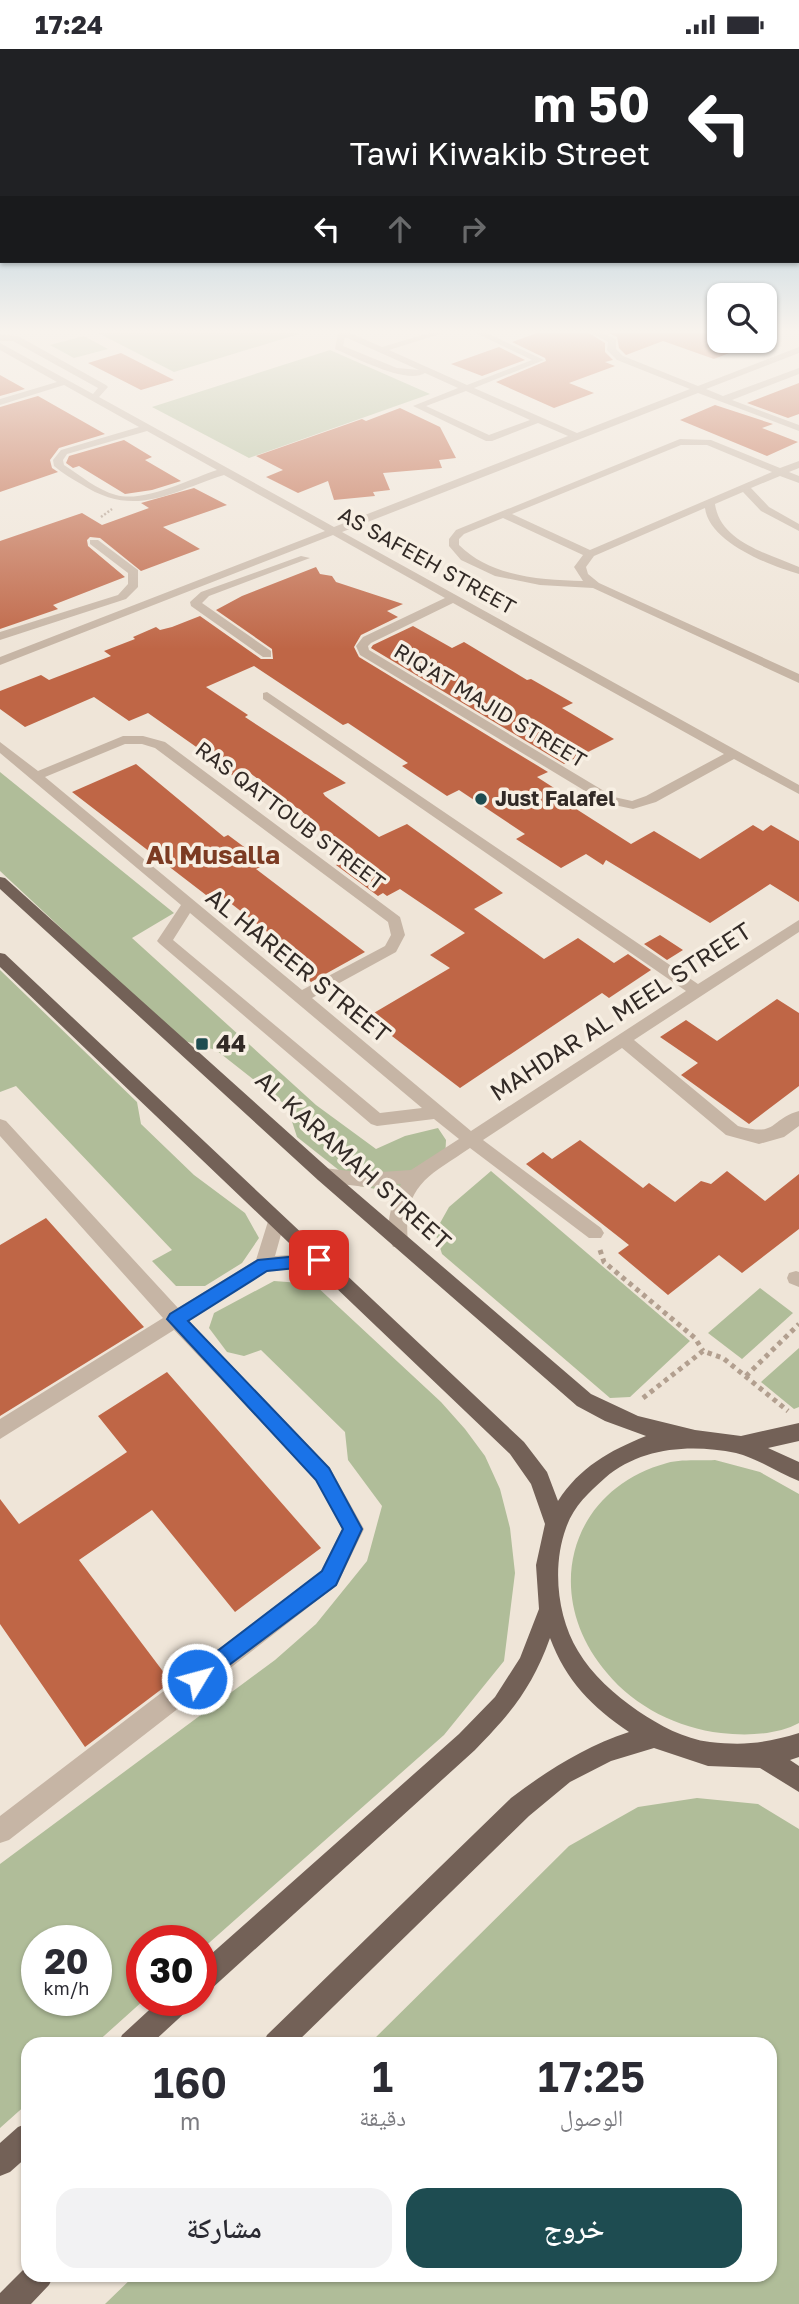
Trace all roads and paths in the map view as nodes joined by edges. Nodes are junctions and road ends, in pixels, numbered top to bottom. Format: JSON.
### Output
{"nodes":[{"id":1,"x":112,"y":438,"type":"edge"},
{"id":2,"x":166,"y":438,"type":"edge"},
{"id":3,"x":569,"y":438,"type":"edge"},
{"id":4,"x":799,"y":452,"type":"edge"},
{"id":5,"x":799,"y":464,"type":"edge"},
{"id":6,"x":768,"y":466,"type":"junction"},
{"id":7,"x":225,"y":471,"type":"junction"},
{"id":8,"x":781,"y":472,"type":"junction"},
{"id":9,"x":799,"y":480,"type":"edge"},
{"id":10,"x":746,"y":489,"type":"junction"},
{"id":11,"x":710,"y":503,"type":"junction"},
{"id":12,"x":503,"y":514,"type":"junction"},
{"id":13,"x":799,"y":528,"type":"edge"},
{"id":14,"x":334,"y":531,"type":"junction"},
{"id":15,"x":93,"y":542,"type":"dead end"},
{"id":16,"x":590,"y":554,"type":"junction"},
{"id":17,"x":305,"y":558,"type":"dead end"},
{"id":18,"x":799,"y":571,"type":"edge"},
{"id":19,"x":595,"y":585,"type":"junction"},
{"id":20,"x":192,"y":586,"type":"junction"},
{"id":21,"x":205,"y":594,"type":"junction"},
{"id":22,"x":122,"y":597,"type":"junction"},
{"id":23,"x":454,"y":598,"type":"junction"},
{"id":24,"x":140,"y":606,"type":"junction"},
{"id":25,"x":0,"y":636,"type":"edge"},
{"id":26,"x":0,"y":645,"type":"edge"},
{"id":27,"x":267,"y":654,"type":"dead end"},
{"id":28,"x":16,"y":655,"type":"junction"},
{"id":29,"x":0,"y":661,"type":"edge"},
{"id":30,"x":799,"y":679,"type":"edge"},
{"id":31,"x":267,"y":696,"type":"dead end"},
{"id":32,"x":0,"y":746,"type":"edge"},
{"id":33,"x":734,"y":754,"type":"junction"},
{"id":34,"x":36,"y":776,"type":"junction"},
{"id":35,"x":799,"y":790,"type":"edge"},
{"id":36,"x":0,"y":881,"type":"edge"},
{"id":37,"x":188,"y":905,"type":"junction"},
{"id":38,"x":799,"y":925,"type":"edge"},
{"id":39,"x":0,"y":958,"type":"edge"},
{"id":40,"x":697,"y":992,"type":"junction"},
{"id":41,"x":302,"y":997,"type":"junction"},
{"id":42,"x":623,"y":1040,"type":"junction"},
{"id":43,"x":439,"y":1112,"type":"junction"},
{"id":44,"x":799,"y":1117,"type":"edge"},
{"id":45,"x":0,"y":1125,"type":"edge"},
{"id":46,"x":471,"y":1140,"type":"junction"},
{"id":47,"x":324,"y":1175,"type":"junction"},
{"id":48,"x":415,"y":1176,"type":"junction"},
{"id":49,"x":276,"y":1220,"type":"junction"},
{"id":50,"x":595,"y":1233,"type":"joint"},
{"id":51,"x":399,"y":1241,"type":"junction"},
{"id":52,"x":319,"y":1260,"type":"junction"},
{"id":53,"x":264,"y":1265,"type":"junction"},
{"id":54,"x":176,"y":1319,"type":"junction"},
{"id":55,"x":799,"y":1324,"type":"edge"},
{"id":56,"x":703,"y":1351,"type":"junction"},
{"id":57,"x":746,"y":1376,"type":"junction"},
{"id":58,"x":643,"y":1398,"type":"dead end"},
{"id":59,"x":788,"y":1411,"type":"dead end"},
{"id":60,"x":0,"y":1430,"type":"edge"},
{"id":61,"x":799,"y":1432,"type":"edge"},
{"id":62,"x":695,"y":1439,"type":"junction"},
{"id":63,"x":741,"y":1445,"type":"junction"},
{"id":64,"x":799,"y":1472,"type":"edge"},
{"id":65,"x":556,"y":1524,"type":"junction"},
{"id":66,"x":550,"y":1609,"type":"junction"},
{"id":67,"x":654,"y":1736,"type":"junction"},
{"id":68,"x":799,"y":1745,"type":"edge"},
{"id":69,"x":764,"y":1756,"type":"junction"},
{"id":70,"x":799,"y":1780,"type":"edge"},
{"id":71,"x":0,"y":1831,"type":"edge"},
{"id":72,"x":217,"y":1967,"type":"edge"},
{"id":73,"x":162,"y":2016,"type":"edge"},
{"id":74,"x":139,"y":2037,"type":"edge"},
{"id":75,"x":283,"y":2037,"type":"edge"},
{"id":76,"x":21,"y":2143,"type":"edge"},
{"id":77,"x":0,"y":2162,"type":"edge"},
{"id":78,"x":32,"y":2282,"type":"edge"},
{"id":79,"x":9,"y":2304,"type":"edge"}],
"edges":[{"from":1,"to":7,"type":"street"},
{"from":2,"to":7,"type":"street","name":"AS SAFEEH STREET"},
{"from":3,"to":14,"type":"street"},
{"from":4,"to":6,"type":"street"},
{"from":5,"to":8,"type":"street"},
{"from":6,"to":8,"type":"street"},
{"from":6,"to":12,"type":"street"},
{"from":7,"to":14,"type":"street","name":"AS SAFEEH STREET"},
{"from":8,"to":9,"type":"street"},
{"from":8,"to":10,"type":"street"},
{"from":10,"to":11,"type":"street"},
{"from":10,"to":13,"type":"street"},
{"from":11,"to":16,"type":"street"},
{"from":11,"to":18,"type":"street"},
{"from":12,"to":16,"type":"street"},
{"from":12,"to":19,"type":"street"},
{"from":14,"to":20,"type":"street"},
{"from":14,"to":23,"type":"street","name":"AS SAFEEH STREET"},
{"from":15,"to":22,"type":"street"},
{"from":16,"to":19,"type":"street"},
{"from":17,"to":21,"type":"street"},
{"from":19,"to":30,"type":"street"},
{"from":20,"to":21,"type":"street"},
{"from":20,"to":24,"type":"street"},
{"from":21,"to":27,"type":"street"},
{"from":22,"to":24,"type":"street"},
{"from":22,"to":25,"type":"street"},
{"from":23,"to":33,"type":"street","name":"AS SAFEEH STREET"},
{"from":23,"to":33,"type":"street","name":"RIQ'AT MAJID STREET"},
{"from":24,"to":28,"type":"street"},
{"from":26,"to":28,"type":"street"},
{"from":28,"to":29,"type":"street"},
{"from":31,"to":40,"type":"street"},
{"from":32,"to":34,"type":"street","name":"AL HAREER STREET"},
{"from":33,"to":35,"type":"street","name":"AS SAFEEH STREET"},
{"from":34,"to":37,"type":"street","name":"AL HAREER STREET"},
{"from":34,"to":41,"type":"street","name":"RAS QATTOUB STREET"},
{"from":36,"to":47,"type":"main road","name":"AL KARAMAH STREET"},
{"from":37,"to":41,"type":"street","name":"AL HAREER STREET"},
{"from":37,"to":43,"type":"street"},
{"from":38,"to":40,"type":"street","name":"MAHDAR AL MEEL STREET"},
{"from":39,"to":49,"type":"main road"},
{"from":40,"to":42,"type":"street","name":"MAHDAR AL MEEL STREET"},
{"from":41,"to":43,"type":"street","name":"AL HAREER STREET"},
{"from":42,"to":44,"type":"street"},
{"from":42,"to":46,"type":"street","name":"MAHDAR AL MEEL STREET"},
{"from":43,"to":46,"type":"street","name":"AL HAREER STREET"},
{"from":45,"to":54,"type":"street"},
{"from":46,"to":48,"type":"street","name":"MAHDAR AL MEEL STREET"},
{"from":46,"to":50,"type":"street"},
{"from":47,"to":48,"type":"street","name":"MAHDAR AL MEEL STREET"},
{"from":47,"to":51,"type":"main road","name":"AL KARAMAH STREET"},
{"from":48,"to":51,"type":"street","name":"MAHDAR AL MEEL STREET"},
{"from":49,"to":52,"type":"main road"},
{"from":49,"to":53,"type":"street"},
{"from":50,"to":56,"type":"path"},
{"from":51,"to":62,"type":"main road","name":"AL KARAMAH STREET"},
{"from":52,"to":53,"type":"street"},
{"from":52,"to":65,"type":"main road"},
{"from":53,"to":54,"type":"street"},
{"from":54,"to":60,"type":"street"},
{"from":54,"to":71,"type":"street"},
{"from":55,"to":57,"type":"path"},
{"from":56,"to":57,"type":"path"},
{"from":56,"to":58,"type":"path"},
{"from":57,"to":59,"type":"path"},
{"from":61,"to":63,"type":"main road"},
{"from":62,"to":63,"type":"main road"},
{"from":62,"to":65,"type":"main road"},
{"from":63,"to":64,"type":"main road"},
{"from":65,"to":66,"type":"main road"},
{"from":66,"to":67,"type":"main road"},
{"from":66,"to":72,"type":"main road"},
{"from":67,"to":69,"type":"main road"},
{"from":67,"to":75,"type":"main road"},
{"from":68,"to":69,"type":"main road"},
{"from":69,"to":70,"type":"main road"},
{"from":73,"to":74,"type":"main road"},
{"from":76,"to":77,"type":"main road"},
{"from":78,"to":79,"type":"main road"}]}
